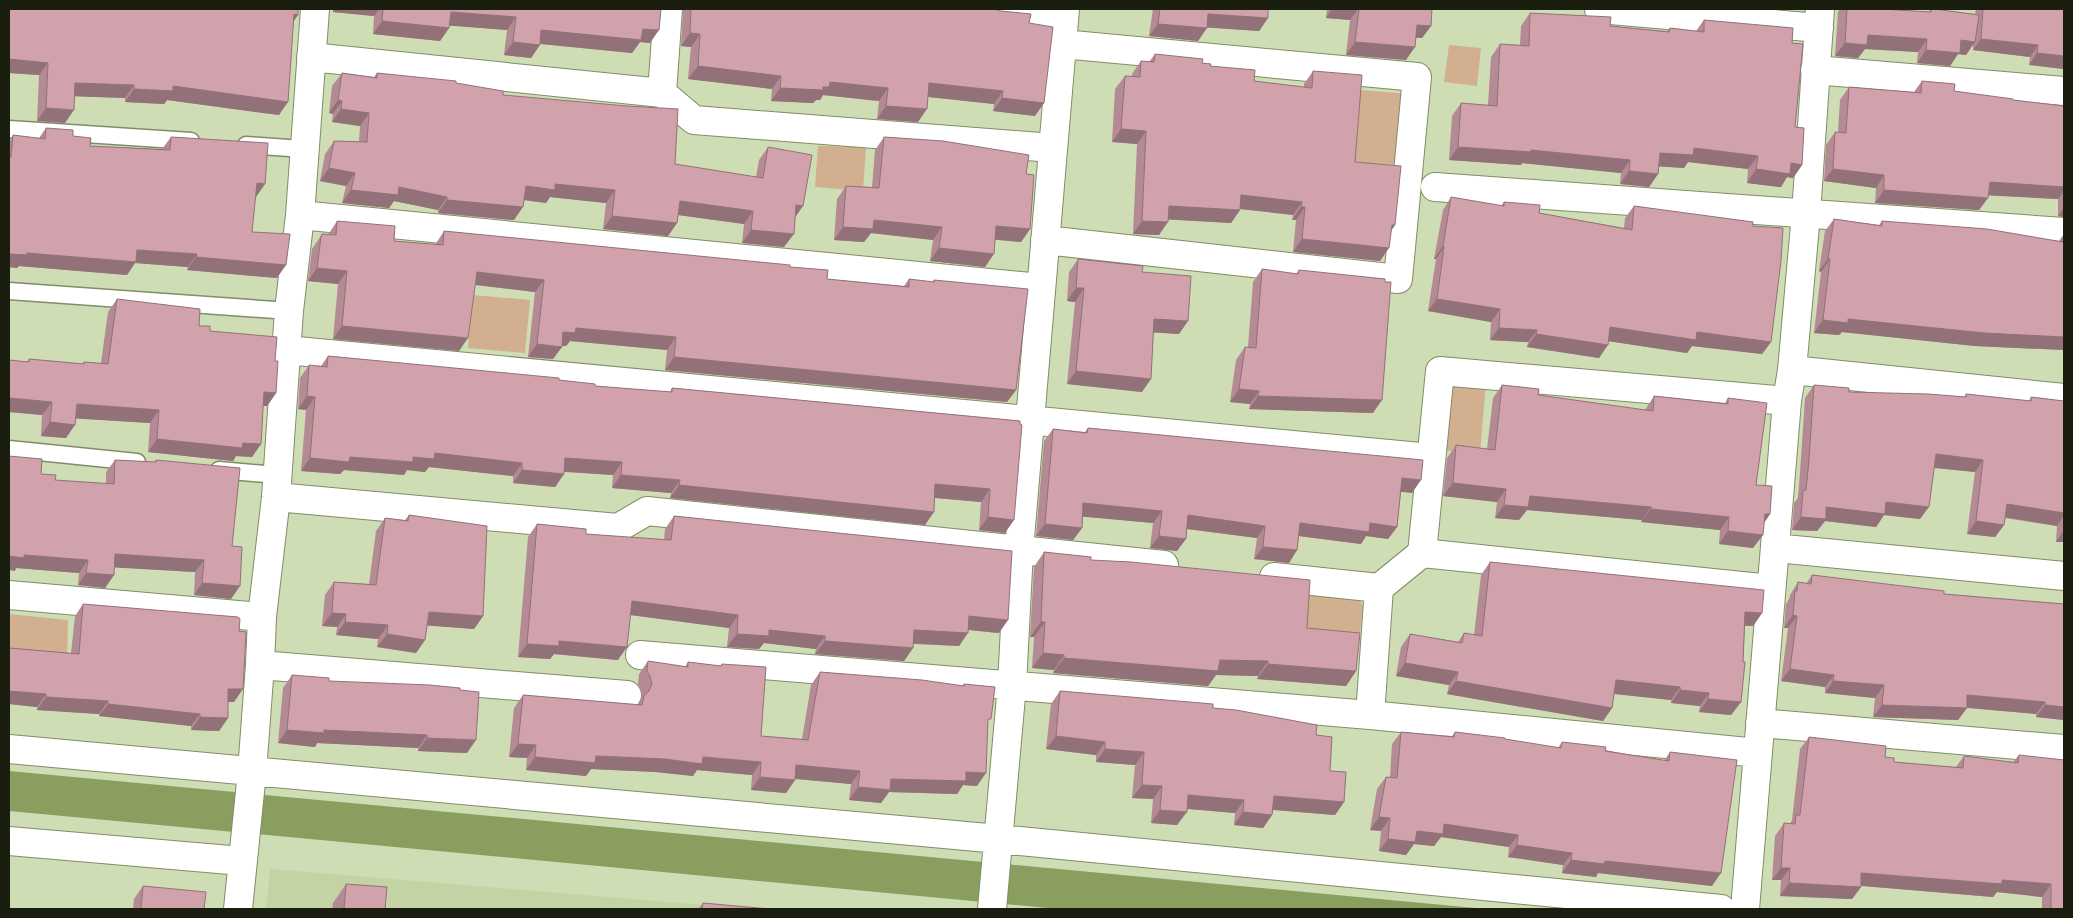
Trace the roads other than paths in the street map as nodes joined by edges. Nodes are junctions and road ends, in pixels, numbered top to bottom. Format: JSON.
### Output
{"nodes":[{"id":1,"x":315,"y":9,"type":"edge"},
{"id":2,"x":668,"y":9,"type":"edge"},
{"id":3,"x":993,"y":9,"type":"edge"},
{"id":4,"x":1599,"y":9,"type":"edge"},
{"id":5,"x":1065,"y":12,"type":"edge"},
{"id":6,"x":1819,"y":18,"type":"edge"},
{"id":7,"x":1062,"y":44,"type":"junction"},
{"id":8,"x":311,"y":57,"type":"junction"},
{"id":9,"x":1815,"y":70,"type":"junction"},
{"id":10,"x":2064,"y":91,"type":"edge"},
{"id":11,"x":662,"y":93,"type":"junction"},
{"id":12,"x":9,"y":129,"type":"edge"},
{"id":13,"x":205,"y":142,"type":"edge"},
{"id":14,"x":235,"y":144,"type":"edge"},
{"id":15,"x":1053,"y":148,"type":"junction"},
{"id":16,"x":303,"y":149,"type":"junction"},
{"id":17,"x":1435,"y":187,"type":"dead end"},
{"id":18,"x":1806,"y":214,"type":"junction"},
{"id":19,"x":300,"y":215,"type":"junction"},
{"id":20,"x":2064,"y":232,"type":"edge"},
{"id":21,"x":1045,"y":240,"type":"junction"},
{"id":22,"x":1041,"y":288,"type":"junction"},
{"id":23,"x":9,"y":291,"type":"edge"},
{"id":24,"x":289,"y":311,"type":"junction"},
{"id":25,"x":286,"y":350,"type":"junction"},
{"id":26,"x":1792,"y":370,"type":"junction"},
{"id":27,"x":2064,"y":398,"type":"edge"},
{"id":28,"x":1787,"y":401,"type":"junction"},
{"id":29,"x":1030,"y":420,"type":"junction"},
{"id":30,"x":9,"y":450,"type":"edge"},
{"id":31,"x":1432,"y":458,"type":"junction"},
{"id":32,"x":157,"y":464,"type":"edge"},
{"id":33,"x":207,"y":468,"type":"edge"},
{"id":34,"x":276,"y":486,"type":"junction"},
{"id":35,"x":1774,"y":548,"type":"junction"},
{"id":36,"x":1019,"y":550,"type":"junction"},
{"id":37,"x":1422,"y":553,"type":"junction"},
{"id":38,"x":1184,"y":568,"type":"edge"},
{"id":39,"x":1252,"y":575,"type":"edge"},
{"id":40,"x":2064,"y":576,"type":"edge"},
{"id":41,"x":1379,"y":588,"type":"junction"},
{"id":42,"x":1771,"y":589,"type":"junction"},
{"id":43,"x":9,"y":595,"type":"edge"},
{"id":44,"x":262,"y":617,"type":"junction"},
{"id":45,"x":640,"y":655,"type":"dead end"},
{"id":46,"x":260,"y":666,"type":"junction"},
{"id":47,"x":1012,"y":685,"type":"junction"},
{"id":48,"x":627,"y":695,"type":"dead end"},
{"id":49,"x":1370,"y":715,"type":"junction"},
{"id":50,"x":1760,"y":723,"type":"junction"},
{"id":51,"x":9,"y":749,"type":"edge"},
{"id":52,"x":2064,"y":749,"type":"edge"},
{"id":53,"x":1758,"y":753,"type":"junction"},
{"id":54,"x":251,"y":781,"type":"junction"},
{"id":55,"x":9,"y":841,"type":"edge"},
{"id":56,"x":998,"y":849,"type":"junction"},
{"id":57,"x":243,"y":850,"type":"junction"},
{"id":58,"x":238,"y":909,"type":"edge"},
{"id":59,"x":992,"y":909,"type":"edge"},
{"id":60,"x":1721,"y":909,"type":"edge"},
{"id":61,"x":1745,"y":909,"type":"edge"}],
"edges":[{"from":1,"to":8,"type":"street"},
{"from":2,"to":11,"type":"street"},
{"from":3,"to":5,"type":"street"},
{"from":4,"to":6,"type":"street"},
{"from":5,"to":7,"type":"street"},
{"from":6,"to":9,"type":"street"},
{"from":7,"to":15,"type":"street"},
{"from":7,"to":21,"type":"street"},
{"from":8,"to":11,"type":"street"},
{"from":8,"to":16,"type":"street"},
{"from":9,"to":10,"type":"street"},
{"from":9,"to":18,"type":"street"},
{"from":11,"to":15,"type":"street"},
{"from":12,"to":13,"type":"lane"},
{"from":14,"to":16,"type":"lane"},
{"from":15,"to":21,"type":"street"},
{"from":16,"to":19,"type":"street"},
{"from":17,"to":18,"type":"street"},
{"from":18,"to":20,"type":"street"},
{"from":18,"to":26,"type":"street"},
{"from":19,"to":22,"type":"street"},
{"from":19,"to":24,"type":"street"},
{"from":21,"to":22,"type":"street"},
{"from":22,"to":29,"type":"street"},
{"from":23,"to":24,"type":"lane"},
{"from":24,"to":25,"type":"street"},
{"from":25,"to":29,"type":"street"},
{"from":25,"to":34,"type":"street"},
{"from":26,"to":27,"type":"street"},
{"from":26,"to":28,"type":"street"},
{"from":28,"to":31,"type":"street"},
{"from":28,"to":35,"type":"street"},
{"from":29,"to":31,"type":"street"},
{"from":29,"to":36,"type":"street"},
{"from":30,"to":32,"type":"lane"},
{"from":31,"to":37,"type":"street"},
{"from":33,"to":34,"type":"lane"},
{"from":34,"to":36,"type":"street"},
{"from":34,"to":44,"type":"street"},
{"from":35,"to":40,"type":"street"},
{"from":35,"to":42,"type":"street"},
{"from":36,"to":38,"type":"street"},
{"from":36,"to":47,"type":"street"},
{"from":37,"to":41,"type":"street"},
{"from":37,"to":42,"type":"street"},
{"from":39,"to":41,"type":"street"},
{"from":41,"to":49,"type":"street"},
{"from":42,"to":50,"type":"street"},
{"from":43,"to":44,"type":"street"},
{"from":44,"to":46,"type":"street"},
{"from":45,"to":47,"type":"street"},
{"from":46,"to":48,"type":"street"},
{"from":46,"to":54,"type":"street"},
{"from":47,"to":49,"type":"street"},
{"from":47,"to":56,"type":"street"},
{"from":49,"to":53,"type":"street"},
{"from":50,"to":52,"type":"street"},
{"from":50,"to":53,"type":"street"},
{"from":51,"to":54,"type":"street"},
{"from":53,"to":61,"type":"street"},
{"from":54,"to":56,"type":"street"},
{"from":54,"to":57,"type":"street"},
{"from":55,"to":57,"type":"street"},
{"from":56,"to":59,"type":"street"},
{"from":56,"to":60,"type":"street"},
{"from":57,"to":58,"type":"street"}]}
